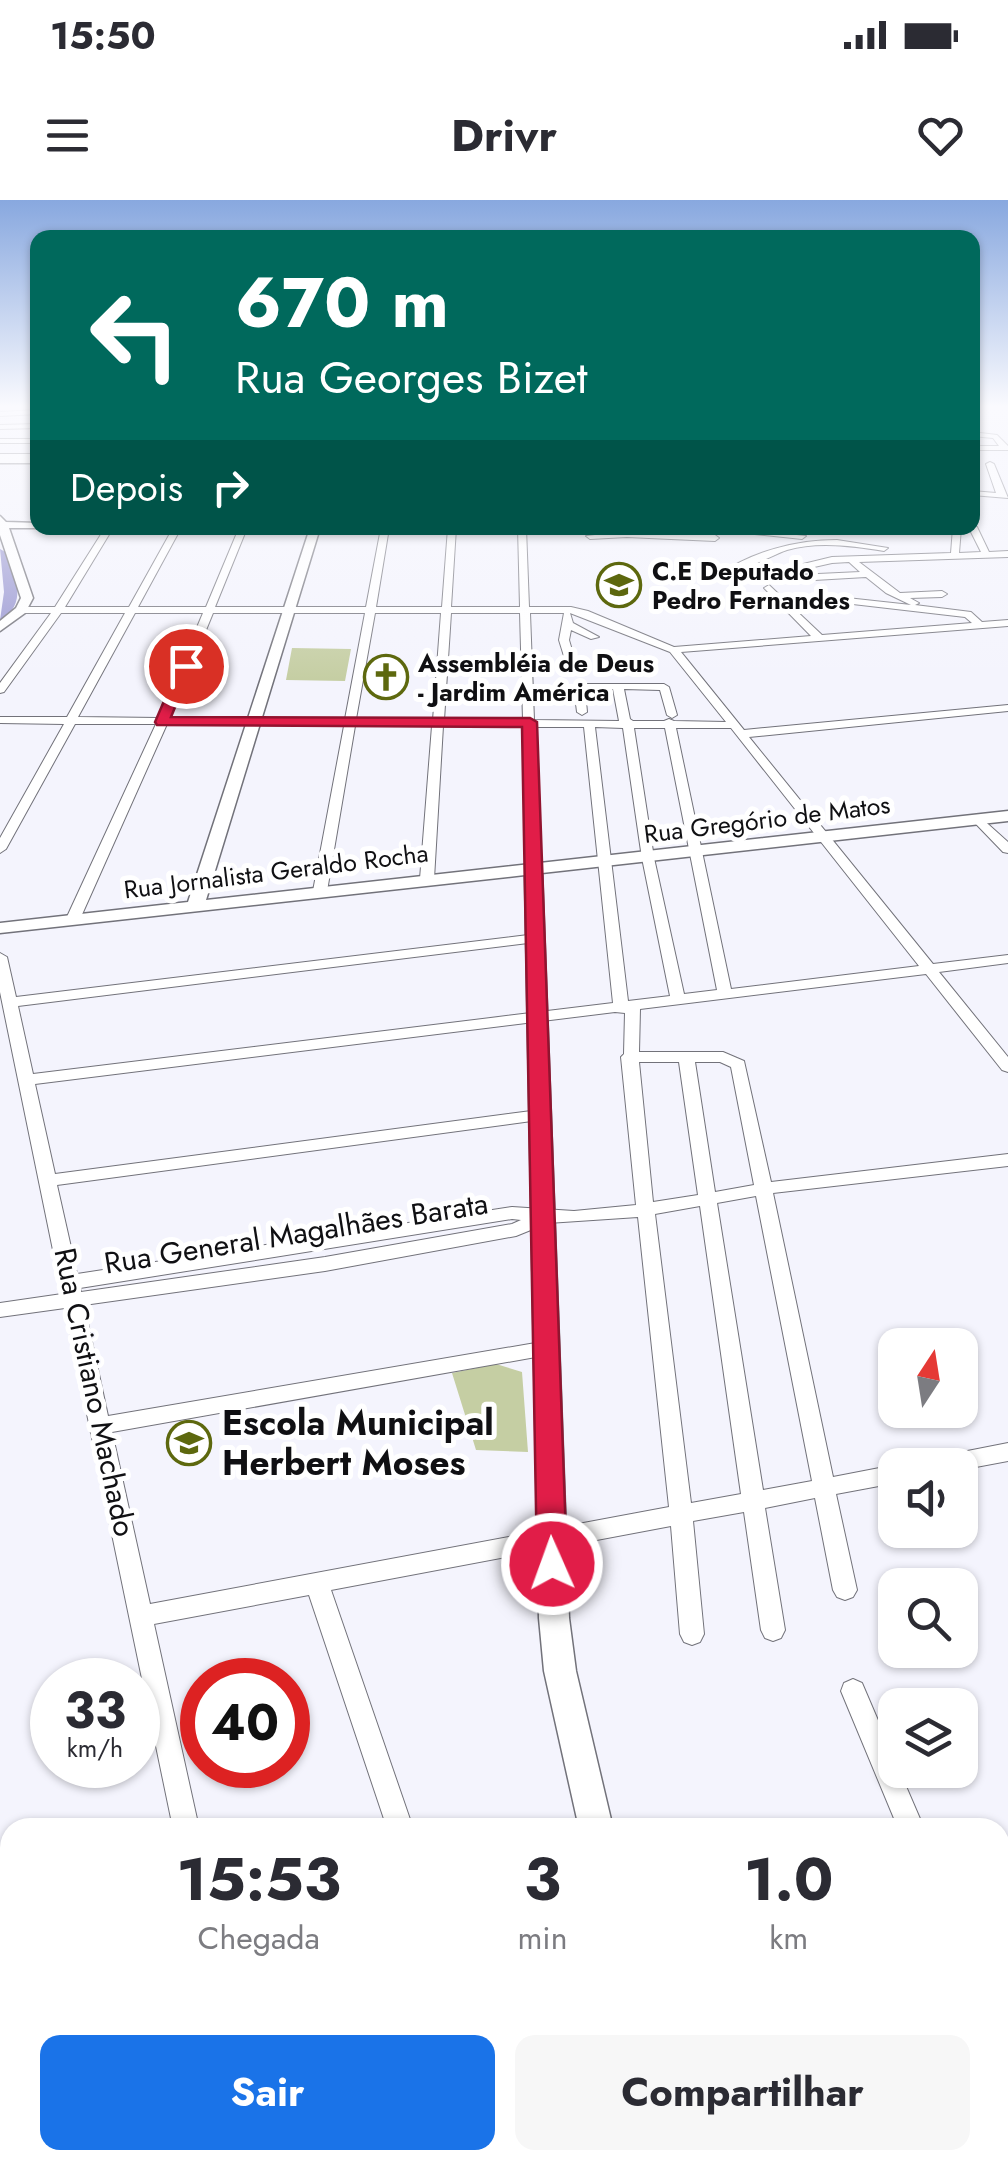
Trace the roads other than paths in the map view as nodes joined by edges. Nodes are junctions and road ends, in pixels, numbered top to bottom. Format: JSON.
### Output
{"nodes":[{"id":1,"x":998,"y":497,"type":"edge"},
{"id":2,"x":1008,"y":511,"type":"edge"},
{"id":3,"x":1,"y":523,"type":"edge"},
{"id":4,"x":30,"y":525,"type":"edge"},
{"id":5,"x":105,"y":535,"type":"edge"},
{"id":6,"x":173,"y":535,"type":"edge"},
{"id":7,"x":240,"y":535,"type":"edge"},
{"id":8,"x":312,"y":535,"type":"edge"},
{"id":9,"x":385,"y":535,"type":"edge"},
{"id":10,"x":452,"y":535,"type":"edge"},
{"id":11,"x":522,"y":535,"type":"edge"},
{"id":12,"x":597,"y":535,"type":"edge"},
{"id":13,"x":677,"y":535,"type":"edge"},
{"id":14,"x":780,"y":535,"type":"edge"},
{"id":15,"x":834,"y":535,"type":"edge"},
{"id":16,"x":846,"y":535,"type":"edge"},
{"id":17,"x":956,"y":535,"type":"edge"},
{"id":18,"x":977,"y":535,"type":"edge"},
{"id":19,"x":590,"y":536,"type":"dead end"},
{"id":20,"x":715,"y":538,"type":"dead end"},
{"id":21,"x":824,"y":539,"type":"junction"},
{"id":22,"x":955,"y":550,"type":"junction"},
{"id":23,"x":899,"y":551,"type":"junction"},
{"id":24,"x":986,"y":554,"type":"junction"},
{"id":25,"x":1008,"y":554,"type":"edge"},
{"id":26,"x":849,"y":558,"type":"junction"},
{"id":27,"x":832,"y":560,"type":"junction"},
{"id":28,"x":920,"y":569,"type":"dead end"},
{"id":29,"x":724,"y":574,"type":"dead end"},
{"id":30,"x":869,"y":574,"type":"junction"},
{"id":31,"x":797,"y":578,"type":"dead end"},
{"id":32,"x":734,"y":582,"type":"dead end"},
{"id":33,"x":770,"y":588,"type":"dead end"},
{"id":34,"x":942,"y":594,"type":"dead end"},
{"id":35,"x":898,"y":596,"type":"junction"},
{"id":36,"x":847,"y":602,"type":"dead end"},
{"id":37,"x":924,"y":608,"type":"junction"},
{"id":38,"x":59,"y":609,"type":"junction"},
{"id":39,"x":448,"y":609,"type":"junction"},
{"id":40,"x":525,"y":609,"type":"junction"},
{"id":41,"x":21,"y":610,"type":"junction"},
{"id":42,"x":133,"y":610,"type":"junction"},
{"id":43,"x":209,"y":610,"type":"junction"},
{"id":44,"x":289,"y":610,"type":"junction"},
{"id":45,"x":370,"y":610,"type":"junction"},
{"id":46,"x":566,"y":610,"type":"junction"},
{"id":47,"x":1008,"y":622,"type":"edge"},
{"id":48,"x":568,"y":624,"type":"junction"},
{"id":49,"x":979,"y":625,"type":"junction"},
{"id":50,"x":0,"y":628,"type":"edge"},
{"id":51,"x":594,"y":637,"type":"dead end"},
{"id":52,"x":820,"y":638,"type":"junction"},
{"id":53,"x":674,"y":650,"type":"junction"},
{"id":54,"x":572,"y":667,"type":"dead end"},
{"id":55,"x":618,"y":686,"type":"junction"},
{"id":56,"x":0,"y":690,"type":"edge"},
{"id":57,"x":1008,"y":708,"type":"edge"},
{"id":58,"x":586,"y":717,"type":"junction"},
{"id":59,"x":670,"y":718,"type":"junction"},
{"id":60,"x":0,"y":720,"type":"edge"},
{"id":61,"x":71,"y":722,"type":"junction"},
{"id":62,"x":162,"y":722,"type":"junction"},
{"id":63,"x":254,"y":722,"type":"junction"},
{"id":64,"x":530,"y":722,"type":"junction"},
{"id":65,"x":627,"y":722,"type":"junction"},
{"id":66,"x":349,"y":723,"type":"junction"},
{"id":67,"x":438,"y":723,"type":"junction"},
{"id":68,"x":738,"y":729,"type":"junction"},
{"id":69,"x":1008,"y":816,"type":"edge"},
{"id":70,"x":20,"y":817,"type":"junction"},
{"id":71,"x":979,"y":820,"type":"junction"},
{"id":72,"x":0,"y":822,"type":"edge"},
{"id":73,"x":823,"y":837,"type":"junction"},
{"id":74,"x":0,"y":849,"type":"edge"},
{"id":75,"x":1008,"y":850,"type":"edge"},
{"id":76,"x":694,"y":852,"type":"junction"},
{"id":77,"x":648,"y":858,"type":"junction"},
{"id":78,"x":606,"y":862,"type":"junction"},
{"id":79,"x":532,"y":870,"type":"junction"},
{"id":80,"x":426,"y":879,"type":"junction"},
{"id":81,"x":320,"y":891,"type":"junction"},
{"id":82,"x":195,"y":906,"type":"junction"},
{"id":83,"x":73,"y":919,"type":"junction"},
{"id":84,"x":0,"y":924,"type":"edge"},
{"id":85,"x":536,"y":938,"type":"junction"},
{"id":86,"x":0,"y":957,"type":"edge"},
{"id":87,"x":1008,"y":960,"type":"edge"},
{"id":88,"x":930,"y":970,"type":"junction"},
{"id":89,"x":725,"y":994,"type":"junction"},
{"id":90,"x":11,"y":1002,"type":"junction"},
{"id":91,"x":678,"y":1002,"type":"junction"},
{"id":92,"x":627,"y":1009,"type":"junction"},
{"id":93,"x":538,"y":1020,"type":"junction"},
{"id":94,"x":629,"y":1057,"type":"junction"},
{"id":95,"x":686,"y":1058,"type":"junction"},
{"id":96,"x":1008,"y":1067,"type":"edge"},
{"id":97,"x":28,"y":1080,"type":"junction"},
{"id":98,"x":539,"y":1115,"type":"junction"},
{"id":99,"x":1008,"y":1160,"type":"edge"},
{"id":100,"x":50,"y":1180,"type":"junction"},
{"id":101,"x":766,"y":1189,"type":"junction"},
{"id":102,"x":708,"y":1199,"type":"junction"},
{"id":103,"x":646,"y":1209,"type":"junction"},
{"id":104,"x":543,"y":1218,"type":"junction"},
{"id":105,"x":74,"y":1290,"type":"junction"},
{"id":106,"x":0,"y":1310,"type":"edge"},
{"id":107,"x":547,"y":1348,"type":"junction"},
{"id":108,"x":103,"y":1425,"type":"junction"},
{"id":109,"x":1008,"y":1452,"type":"edge"},
{"id":110,"x":978,"y":1458,"type":"edge"},
{"id":111,"x":878,"y":1477,"type":"edge"},
{"id":112,"x":826,"y":1488,"type":"junction"},
{"id":113,"x":755,"y":1499,"type":"junction"},
{"id":114,"x":682,"y":1511,"type":"junction"},
{"id":115,"x":551,"y":1538,"type":"junction"},
{"id":116,"x":317,"y":1583,"type":"junction"},
{"id":117,"x":845,"y":1590,"type":"dead end"},
{"id":118,"x":142,"y":1616,"type":"junction"},
{"id":119,"x":774,"y":1630,"type":"dead end"},
{"id":120,"x":692,"y":1634,"type":"dead end"},
{"id":121,"x":853,"y":1692,"type":"dead end"},
{"id":122,"x":184,"y":1818,"type":"edge"},
{"id":123,"x":397,"y":1818,"type":"edge"},
{"id":124,"x":594,"y":1818,"type":"edge"},
{"id":125,"x":907,"y":1818,"type":"edge"}],
"edges":[{"from":1,"to":2,"type":"street"},
{"from":3,"to":4,"type":"street"},
{"from":3,"to":41,"type":"street"},
{"from":5,"to":38,"type":"street"},
{"from":6,"to":42,"type":"street"},
{"from":7,"to":43,"type":"street"},
{"from":8,"to":44,"type":"street"},
{"from":9,"to":45,"type":"street"},
{"from":10,"to":39,"type":"street"},
{"from":11,"to":40,"type":"street"},
{"from":12,"to":19,"type":"street"},
{"from":13,"to":20,"type":"street"},
{"from":14,"to":21,"type":"street"},
{"from":15,"to":21,"type":"street"},
{"from":16,"to":23,"type":"street"},
{"from":17,"to":22,"type":"street"},
{"from":18,"to":24,"type":"street"},
{"from":21,"to":23,"type":"street"},
{"from":21,"to":27,"type":"street"},
{"from":21,"to":29,"type":"street"},
{"from":22,"to":23,"type":"street"},
{"from":22,"to":24,"type":"street"},
{"from":23,"to":26,"type":"street"},
{"from":23,"to":28,"type":"street"},
{"from":24,"to":25,"type":"street"},
{"from":26,"to":27,"type":"street"},
{"from":26,"to":30,"type":"street"},
{"from":27,"to":32,"type":"street"},
{"from":30,"to":31,"type":"street"},
{"from":30,"to":35,"type":"street"},
{"from":33,"to":52,"type":"street"},
{"from":34,"to":35,"type":"street"},
{"from":35,"to":37,"type":"street"},
{"from":36,"to":37,"type":"street"},
{"from":37,"to":49,"type":"street"},
{"from":38,"to":41,"type":"street"},
{"from":38,"to":42,"type":"street"},
{"from":38,"to":56,"type":"street"},
{"from":39,"to":40,"type":"street"},
{"from":39,"to":45,"type":"street"},
{"from":39,"to":67,"type":"street"},
{"from":40,"to":46,"type":"street"},
{"from":40,"to":64,"type":"street"},
{"from":41,"to":50,"type":"street"},
{"from":42,"to":43,"type":"street"},
{"from":42,"to":61,"type":"street"},
{"from":43,"to":44,"type":"street"},
{"from":43,"to":62,"type":"street"},
{"from":44,"to":45,"type":"street"},
{"from":44,"to":63,"type":"street"},
{"from":45,"to":66,"type":"street"},
{"from":46,"to":48,"type":"street"},
{"from":46,"to":53,"type":"street"},
{"from":47,"to":49,"type":"street"},
{"from":48,"to":51,"type":"street"},
{"from":48,"to":54,"type":"street"},
{"from":49,"to":52,"type":"street"},
{"from":52,"to":53,"type":"street"},
{"from":53,"to":68,"type":"street"},
{"from":55,"to":58,"type":"street"},
{"from":55,"to":59,"type":"street"},
{"from":55,"to":65,"type":"street"},
{"from":57,"to":68,"type":"street"},
{"from":58,"to":64,"type":"street"},
{"from":58,"to":65,"type":"street"},
{"from":58,"to":78,"type":"street"},
{"from":59,"to":65,"type":"street"},
{"from":59,"to":68,"type":"street"},
{"from":59,"to":76,"type":"street"},
{"from":60,"to":61,"type":"street"},
{"from":61,"to":62,"type":"street"},
{"from":61,"to":70,"type":"street"},
{"from":62,"to":63,"type":"street"},
{"from":62,"to":83,"type":"street"},
{"from":63,"to":66,"type":"street"},
{"from":63,"to":82,"type":"street"},
{"from":64,"to":67,"type":"street"},
{"from":64,"to":79,"type":"street"},
{"from":65,"to":77,"type":"street"},
{"from":66,"to":67,"type":"street"},
{"from":66,"to":81,"type":"street"},
{"from":67,"to":80,"type":"street"},
{"from":68,"to":73,"type":"street"},
{"from":69,"to":71,"type":"street","name":"Rua Gregório de Matos"},
{"from":70,"to":72,"type":"street"},
{"from":70,"to":74,"type":"street"},
{"from":71,"to":73,"type":"street","name":"Rua Gregório de Matos"},
{"from":71,"to":75,"type":"street"},
{"from":73,"to":76,"type":"street","name":"Rua Gregório de Matos"},
{"from":73,"to":88,"type":"street"},
{"from":76,"to":77,"type":"street","name":"Rua Gregório de Matos"},
{"from":76,"to":89,"type":"street"},
{"from":77,"to":78,"type":"street","name":"Rua Gregório de Matos"},
{"from":77,"to":91,"type":"street"},
{"from":78,"to":79,"type":"street","name":"Rua Gregório de Matos"},
{"from":78,"to":92,"type":"street"},
{"from":79,"to":80,"type":"street","name":"Rua Jornalista Geraldo Rocha"},
{"from":79,"to":85,"type":"street"},
{"from":80,"to":81,"type":"street","name":"Rua Jornalista Geraldo Rocha"},
{"from":81,"to":82,"type":"street","name":"Rua Jornalista Geraldo Rocha"},
{"from":82,"to":83,"type":"street","name":"Rua Jornalista Geraldo Rocha"},
{"from":83,"to":84,"type":"street","name":"Rua Jornalista Geraldo Rocha"},
{"from":85,"to":90,"type":"street"},
{"from":85,"to":93,"type":"street"},
{"from":86,"to":90,"type":"street","name":"Rua Cristiano Machado"},
{"from":87,"to":88,"type":"street"},
{"from":88,"to":89,"type":"street"},
{"from":88,"to":96,"type":"street"},
{"from":89,"to":91,"type":"street"},
{"from":90,"to":97,"type":"street","name":"Rua Cristiano Machado"},
{"from":91,"to":92,"type":"street"},
{"from":92,"to":93,"type":"street"},
{"from":92,"to":94,"type":"street"},
{"from":93,"to":97,"type":"street"},
{"from":93,"to":98,"type":"street"},
{"from":94,"to":95,"type":"street"},
{"from":94,"to":103,"type":"street"},
{"from":95,"to":101,"type":"street"},
{"from":95,"to":102,"type":"street"},
{"from":97,"to":100,"type":"street","name":"Rua Cristiano Machado"},
{"from":98,"to":100,"type":"street"},
{"from":98,"to":104,"type":"street"},
{"from":99,"to":101,"type":"street","name":"Rua General Magalhães Barata"},
{"from":100,"to":105,"type":"street","name":"Rua Cristiano Machado"},
{"from":101,"to":102,"type":"street","name":"Rua General Magalhães Barata"},
{"from":101,"to":112,"type":"street"},
{"from":102,"to":103,"type":"street","name":"Rua General Magalhães Barata"},
{"from":102,"to":113,"type":"street"},
{"from":103,"to":104,"type":"street","name":"Rua General Magalhães Barata"},
{"from":103,"to":114,"type":"street"},
{"from":104,"to":105,"type":"street","name":"Rua General Magalhães Barata"},
{"from":104,"to":107,"type":"street"},
{"from":105,"to":106,"type":"street","name":"Rua General Magalhães Barata"},
{"from":105,"to":108,"type":"street","name":"Rua Cristiano Machado"},
{"from":107,"to":108,"type":"street"},
{"from":107,"to":115,"type":"street"},
{"from":108,"to":118,"type":"street","name":"Rua Cristiano Machado"},
{"from":109,"to":110,"type":"street"},
{"from":111,"to":112,"type":"street"},
{"from":112,"to":113,"type":"street"},
{"from":112,"to":117,"type":"street"},
{"from":113,"to":114,"type":"street"},
{"from":113,"to":119,"type":"street"},
{"from":114,"to":115,"type":"street"},
{"from":114,"to":120,"type":"street"},
{"from":115,"to":116,"type":"street"},
{"from":115,"to":124,"type":"street"},
{"from":116,"to":118,"type":"street"},
{"from":116,"to":123,"type":"street"},
{"from":118,"to":122,"type":"street","name":"Rua Cristiano Machado"},
{"from":121,"to":125,"type":"street"}]}
